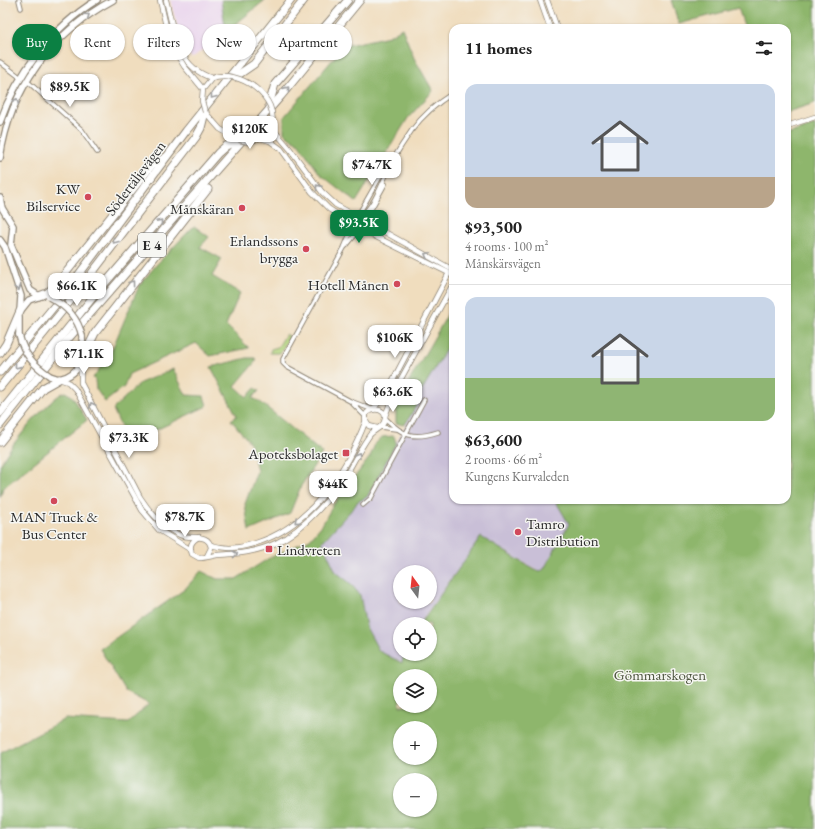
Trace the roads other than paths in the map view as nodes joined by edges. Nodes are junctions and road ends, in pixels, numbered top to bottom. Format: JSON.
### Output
{"nodes":[{"id":1,"x":18,"y":0,"type":"edge"},
{"id":2,"x":97,"y":0,"type":"edge"},
{"id":3,"x":113,"y":0,"type":"edge"},
{"id":4,"x":160,"y":0,"type":"edge"},
{"id":5,"x":166,"y":0,"type":"edge"},
{"id":6,"x":291,"y":0,"type":"edge"},
{"id":7,"x":304,"y":0,"type":"edge"},
{"id":8,"x":348,"y":0,"type":"edge"},
{"id":9,"x":360,"y":0,"type":"edge"},
{"id":10,"x":540,"y":0,"type":"edge"},
{"id":11,"x":547,"y":0,"type":"edge"},
{"id":12,"x":21,"y":8,"type":"dead end"},
{"id":13,"x":549,"y":24,"type":"edge"},
{"id":14,"x":555,"y":24,"type":"edge"},
{"id":15,"x":0,"y":62,"type":"edge"},
{"id":16,"x":235,"y":77,"type":"junction"},
{"id":17,"x":212,"y":78,"type":"junction"},
{"id":18,"x":24,"y":79,"type":"junction"},
{"id":19,"x":203,"y":89,"type":"junction"},
{"id":20,"x":449,"y":96,"type":"edge"},
{"id":21,"x":268,"y":105,"type":"junction"},
{"id":22,"x":205,"y":112,"type":"junction"},
{"id":23,"x":815,"y":117,"type":"edge"},
{"id":24,"x":0,"y":122,"type":"edge"},
{"id":25,"x":791,"y":125,"type":"edge"},
{"id":26,"x":271,"y":128,"type":"junction"},
{"id":27,"x":262,"y":139,"type":"junction"},
{"id":28,"x":239,"y":140,"type":"junction"},
{"id":29,"x":234,"y":150,"type":"junction"},
{"id":30,"x":97,"y":152,"type":"dead end"},
{"id":31,"x":169,"y":154,"type":"junction"},
{"id":32,"x":0,"y":158,"type":"edge"},
{"id":33,"x":392,"y":162,"type":"junction"},
{"id":34,"x":0,"y":198,"type":"edge"},
{"id":35,"x":0,"y":218,"type":"edge"},
{"id":36,"x":357,"y":218,"type":"junction"},
{"id":37,"x":9,"y":220,"type":"junction"},
{"id":38,"x":364,"y":222,"type":"junction"},
{"id":39,"x":353,"y":225,"type":"junction"},
{"id":40,"x":360,"y":229,"type":"junction"},
{"id":41,"x":12,"y":232,"type":"junction"},
{"id":42,"x":0,"y":239,"type":"edge"},
{"id":43,"x":344,"y":248,"type":"junction"},
{"id":44,"x":449,"y":267,"type":"edge"},
{"id":45,"x":449,"y":273,"type":"edge"},
{"id":46,"x":449,"y":278,"type":"edge"},
{"id":47,"x":449,"y":291,"type":"edge"},
{"id":48,"x":38,"y":296,"type":"junction"},
{"id":49,"x":20,"y":311,"type":"junction"},
{"id":50,"x":0,"y":353,"type":"edge"},
{"id":51,"x":81,"y":362,"type":"junction"},
{"id":52,"x":0,"y":372,"type":"edge"},
{"id":53,"x":59,"y":379,"type":"junction"},
{"id":54,"x":0,"y":387,"type":"edge"},
{"id":55,"x":424,"y":400,"type":"dead end"},
{"id":56,"x":350,"y":401,"type":"junction"},
{"id":57,"x":372,"y":409,"type":"junction"},
{"id":58,"x":0,"y":413,"type":"edge"},
{"id":59,"x":385,"y":417,"type":"junction"},
{"id":60,"x":366,"y":418,"type":"junction"},
{"id":61,"x":0,"y":425,"type":"edge"},
{"id":62,"x":379,"y":427,"type":"junction"},
{"id":63,"x":397,"y":429,"type":"junction"},
{"id":64,"x":438,"y":432,"type":"dead end"},
{"id":65,"x":405,"y":433,"type":"junction"},
{"id":66,"x":0,"y":442,"type":"edge"},
{"id":67,"x":363,"y":505,"type":"dead end"},
{"id":68,"x":199,"y":538,"type":"junction"},
{"id":69,"x":211,"y":545,"type":"junction"},
{"id":70,"x":191,"y":550,"type":"junction"},
{"id":71,"x":207,"y":556,"type":"junction"}],
"edges":[{"from":1,"to":12,"type":"street"},
{"from":2,"to":18,"type":"main road"},
{"from":18,"to":3,"type":"main road","one_way":true},
{"from":4,"to":19,"type":"street"},
{"from":5,"to":17,"type":"street"},
{"from":6,"to":31,"type":"highway","name":"Södertäljevägen","number":"E 4","one_way":true},
{"from":7,"to":16,"type":"highway"},
{"from":8,"to":21,"type":"highway"},
{"from":29,"to":9,"type":"highway","number":"E 4","one_way":true},
{"from":10,"to":13,"type":"street"},
{"from":11,"to":14,"type":"street"},
{"from":15,"to":18,"type":"street"},
{"from":16,"to":17,"type":"street","bridge":true},
{"from":16,"to":21,"type":"street","bridge":true},
{"from":17,"to":19,"type":"street"},
{"from":18,"to":24,"type":"main road"},
{"from":18,"to":30,"type":"street"},
{"from":32,"to":18,"type":"main road","one_way":true},
{"from":19,"to":22,"type":"street","bridge":true},
{"from":20,"to":33,"type":"street"},
{"from":21,"to":26,"type":"street","bridge":true},
{"from":22,"to":28,"type":"street"},
{"from":22,"to":54,"type":"highway","one_way":true},
{"from":23,"to":25,"type":"street"},
{"from":26,"to":27,"type":"street"},
{"from":36,"to":26,"type":"street","one_way":true},
{"from":27,"to":28,"type":"street","bridge":true},
{"from":27,"to":39,"type":"street"},
{"from":58,"to":28,"type":"highway","one_way":true},
{"from":51,"to":29,"type":"highway","one_way":true},
{"from":29,"to":61,"type":"highway","number":"E 4"},
{"from":31,"to":48,"type":"highway"},
{"from":31,"to":52,"type":"highway","name":"Södertäljevägen","number":"E 4"},
{"from":33,"to":36,"type":"street"},
{"from":33,"to":38,"type":"street"},
{"from":34,"to":37,"type":"main road"},
{"from":35,"to":37,"type":"main road"},
{"from":36,"to":38,"type":"street"},
{"from":36,"to":39,"type":"street"},
{"from":37,"to":41,"type":"main road"},
{"from":38,"to":40,"type":"street"},
{"from":44,"to":38,"type":"street","one_way":true},
{"from":39,"to":40,"type":"street"},
{"from":39,"to":43,"type":"street"},
{"from":40,"to":43,"type":"street"},
{"from":40,"to":45,"type":"street"},
{"from":41,"to":42,"type":"main road"},
{"from":41,"to":48,"type":"main road"},
{"from":42,"to":49,"type":"main road","one_way":true},
{"from":43,"to":56,"type":"street"},
{"from":46,"to":57,"type":"street"},
{"from":47,"to":59,"type":"street"},
{"from":48,"to":49,"type":"main road"},
{"from":48,"to":51,"type":"main road","bridge":true},
{"from":49,"to":50,"type":"highway"},
{"from":49,"to":53,"type":"main road","bridge":true},
{"from":51,"to":53,"type":"main road"},
{"from":68,"to":51,"type":"street","one_way":true},
{"from":53,"to":66,"type":"highway"},
{"from":53,"to":70,"type":"street"},
{"from":55,"to":65,"type":"street"},
{"from":56,"to":57,"type":"street"},
{"from":56,"to":60,"type":"street"},
{"from":57,"to":59,"type":"street"},
{"from":57,"to":60,"type":"street"},
{"from":59,"to":62,"type":"street"},
{"from":59,"to":63,"type":"street"},
{"from":60,"to":62,"type":"street"},
{"from":60,"to":69,"type":"street","one_way":true},
{"from":62,"to":63,"type":"street"},
{"from":71,"to":62,"type":"street","one_way":true},
{"from":63,"to":65,"type":"street"},
{"from":64,"to":65,"type":"street"},
{"from":65,"to":67,"type":"street"},
{"from":68,"to":69,"type":"street"},
{"from":68,"to":70,"type":"street"},
{"from":69,"to":71,"type":"street"},
{"from":70,"to":71,"type":"street"}]}
